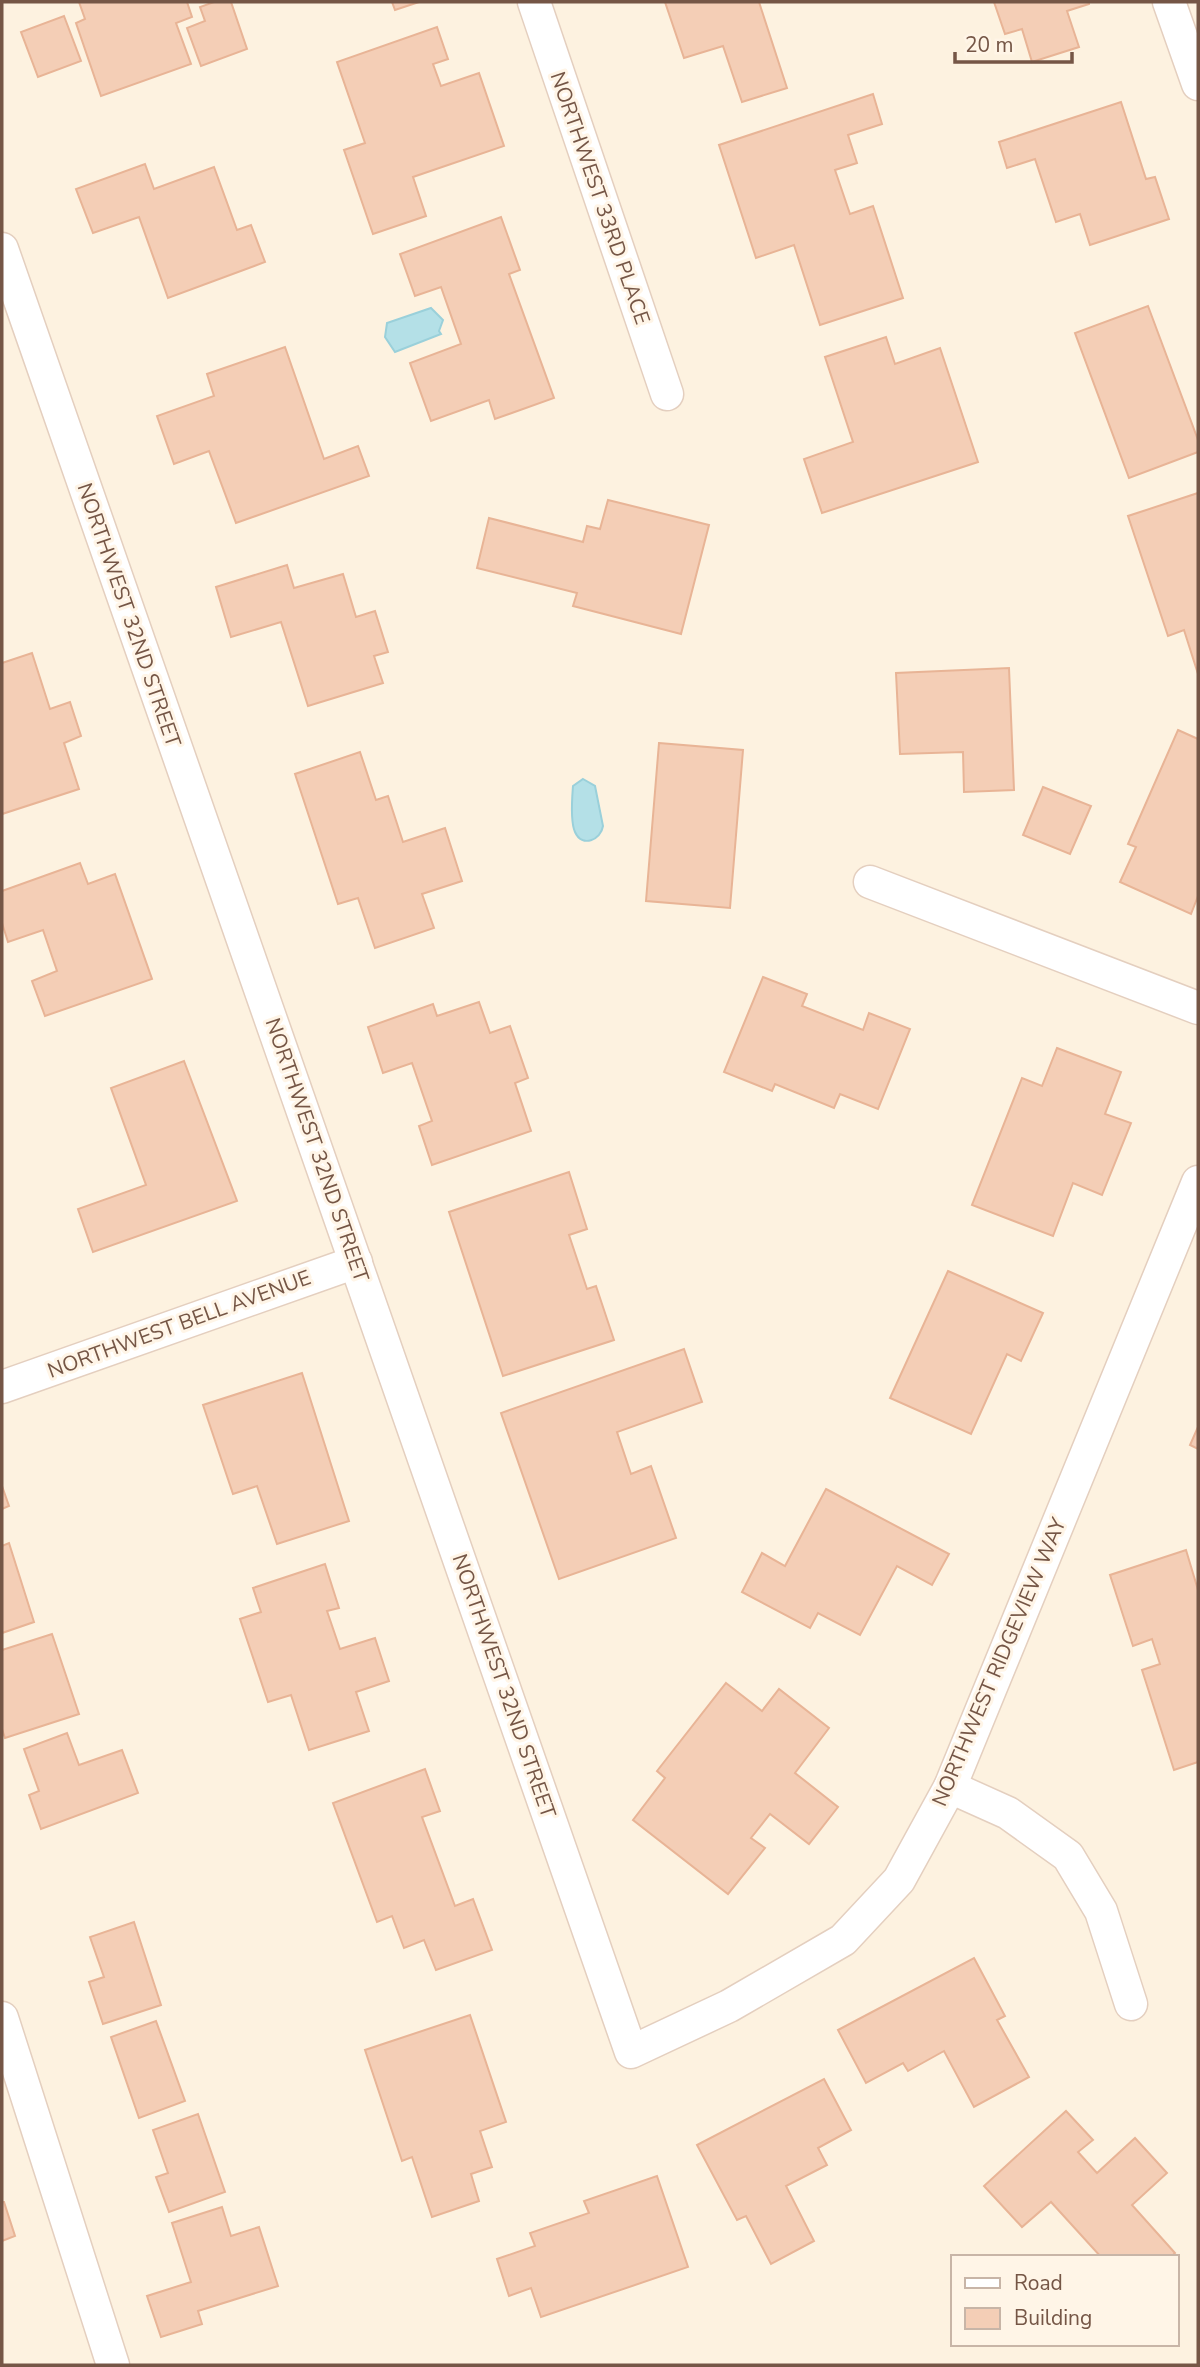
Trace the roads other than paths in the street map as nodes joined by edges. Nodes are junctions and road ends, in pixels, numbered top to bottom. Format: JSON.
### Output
{"nodes":[{"id":1,"x":534,"y":2,"type":"edge"},
{"id":2,"x":1169,"y":2,"type":"edge"},
{"id":3,"x":1198,"y":84,"type":"edge"},
{"id":4,"x":2,"y":249,"type":"edge"},
{"id":5,"x":667,"y":394,"type":"dead end"},
{"id":6,"x":870,"y":882,"type":"dead end"},
{"id":7,"x":1198,"y":1007,"type":"edge"},
{"id":8,"x":1198,"y":1182,"type":"edge"},
{"id":9,"x":356,"y":1262,"type":"junction"},
{"id":10,"x":2,"y":1387,"type":"edge"},
{"id":11,"x":950,"y":1787,"type":"junction"},
{"id":12,"x":1131,"y":2004,"type":"dead end"},
{"id":13,"x":2,"y":2018,"type":"edge"},
{"id":14,"x":631,"y":2052,"type":"joint"},
{"id":15,"x":113,"y":2365,"type":"edge"}],
"edges":[{"from":1,"to":5,"type":"street","name":"NORTHWEST 33RD PLACE"},
{"from":2,"to":3,"type":"street"},
{"from":4,"to":9,"type":"street","name":"NORTHWEST 32ND STREET"},
{"from":6,"to":7,"type":"street"},
{"from":8,"to":11,"type":"street","name":"NORTHWEST RIDGEVIEW WAY"},
{"from":9,"to":10,"type":"street","name":"NORTHWEST BELL AVENUE"},
{"from":9,"to":14,"type":"street","name":"NORTHWEST 32ND STREET"},
{"from":11,"to":12,"type":"street"},
{"from":11,"to":14,"type":"street","name":"NORTHWEST RIDGEVIEW WAY"},
{"from":13,"to":15,"type":"street"}]}
